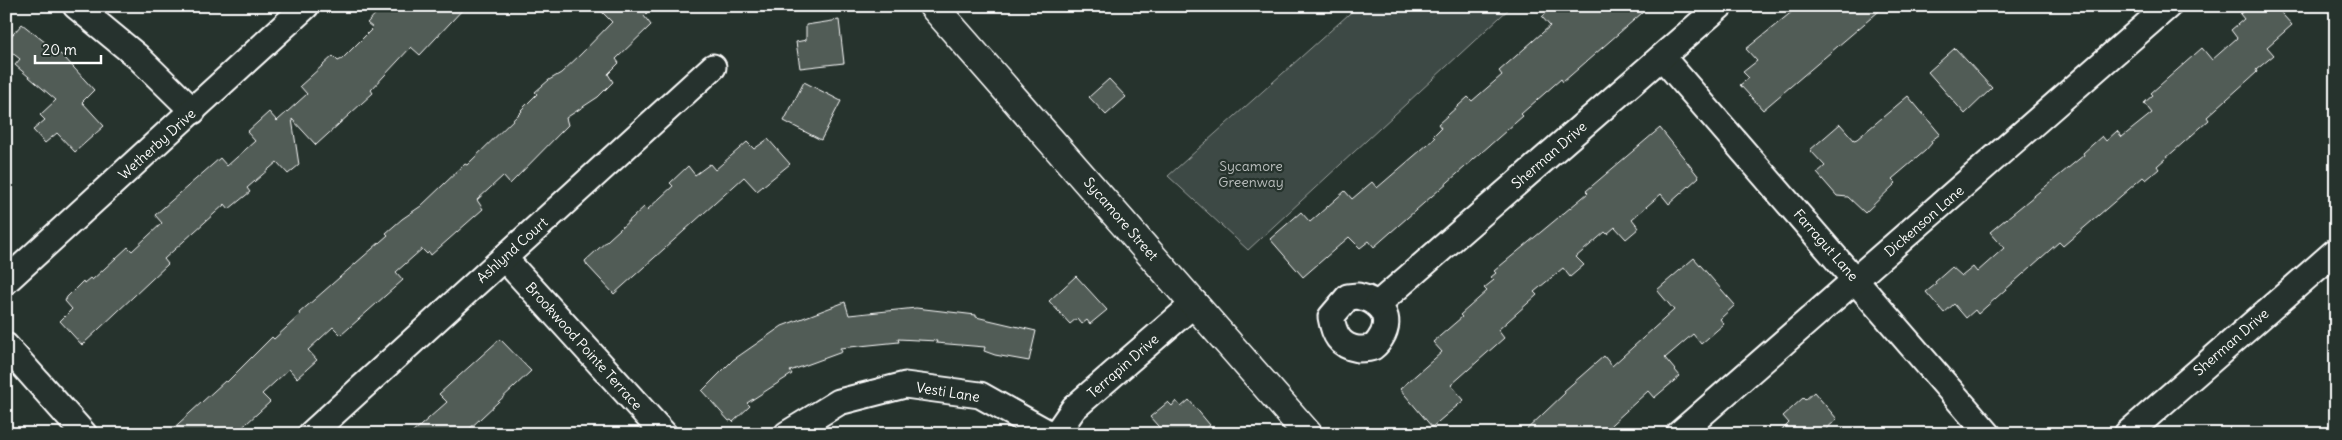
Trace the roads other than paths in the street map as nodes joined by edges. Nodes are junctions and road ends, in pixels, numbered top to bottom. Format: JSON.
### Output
{"nodes":[{"id":1,"x":76,"y":6,"type":"edge"},
{"id":2,"x":306,"y":6,"type":"edge"},
{"id":3,"x":932,"y":6,"type":"edge"},
{"id":4,"x":1720,"y":6,"type":"edge"},
{"id":5,"x":2168,"y":6,"type":"edge"},
{"id":6,"x":1662,"y":57,"type":"junction"},
{"id":7,"x":713,"y":67,"type":"dead end"},
{"id":8,"x":193,"y":111,"type":"junction"},
{"id":9,"x":2336,"y":251,"type":"edge"},
{"id":10,"x":504,"y":258,"type":"junction"},
{"id":11,"x":1856,"y":280,"type":"junction"},
{"id":12,"x":6,"y":281,"type":"edge"},
{"id":13,"x":1195,"y":304,"type":"junction"},
{"id":14,"x":1378,"y":304,"type":"dead end"},
{"id":15,"x":6,"y":346,"type":"edge"},
{"id":16,"x":84,"y":434,"type":"edge"},
{"id":17,"x":311,"y":434,"type":"edge"},
{"id":18,"x":664,"y":434,"type":"edge"},
{"id":19,"x":787,"y":434,"type":"edge"},
{"id":20,"x":1050,"y":434,"type":"edge"},
{"id":21,"x":1056,"y":434,"type":"edge"},
{"id":22,"x":1308,"y":434,"type":"edge"},
{"id":23,"x":1679,"y":434,"type":"edge"},
{"id":24,"x":1988,"y":434,"type":"edge"},
{"id":25,"x":2127,"y":434,"type":"edge"}],
"edges":[{"from":1,"to":8,"type":"street"},
{"from":2,"to":8,"type":"street","name":"Wetherby Drive"},
{"from":3,"to":13,"type":"street","name":"Sycamore Street"},
{"from":4,"to":6,"type":"street","name":"Sherman Drive"},
{"from":5,"to":11,"type":"street","name":"Dickenson Lane"},
{"from":6,"to":11,"type":"street","name":"Farragut Lane"},
{"from":6,"to":14,"type":"street","name":"Sherman Drive"},
{"from":7,"to":10,"type":"street","name":"Ashlynd Court"},
{"from":8,"to":12,"type":"street","name":"Wetherby Drive"},
{"from":9,"to":25,"type":"street","name":"Sherman Drive"},
{"from":10,"to":17,"type":"street","name":"Ashlynd Court"},
{"from":10,"to":18,"type":"street","name":"Brookwood Pointe Terrace"},
{"from":11,"to":23,"type":"street","name":"Dickenson Lane"},
{"from":11,"to":24,"type":"street","name":"Farragut Lane"},
{"from":13,"to":21,"type":"street","name":"Terrapin Drive"},
{"from":13,"to":22,"type":"street","name":"Sycamore Street"},
{"from":15,"to":16,"type":"street"},
{"from":19,"to":20,"type":"street","name":"Vesti Lane"}]}
